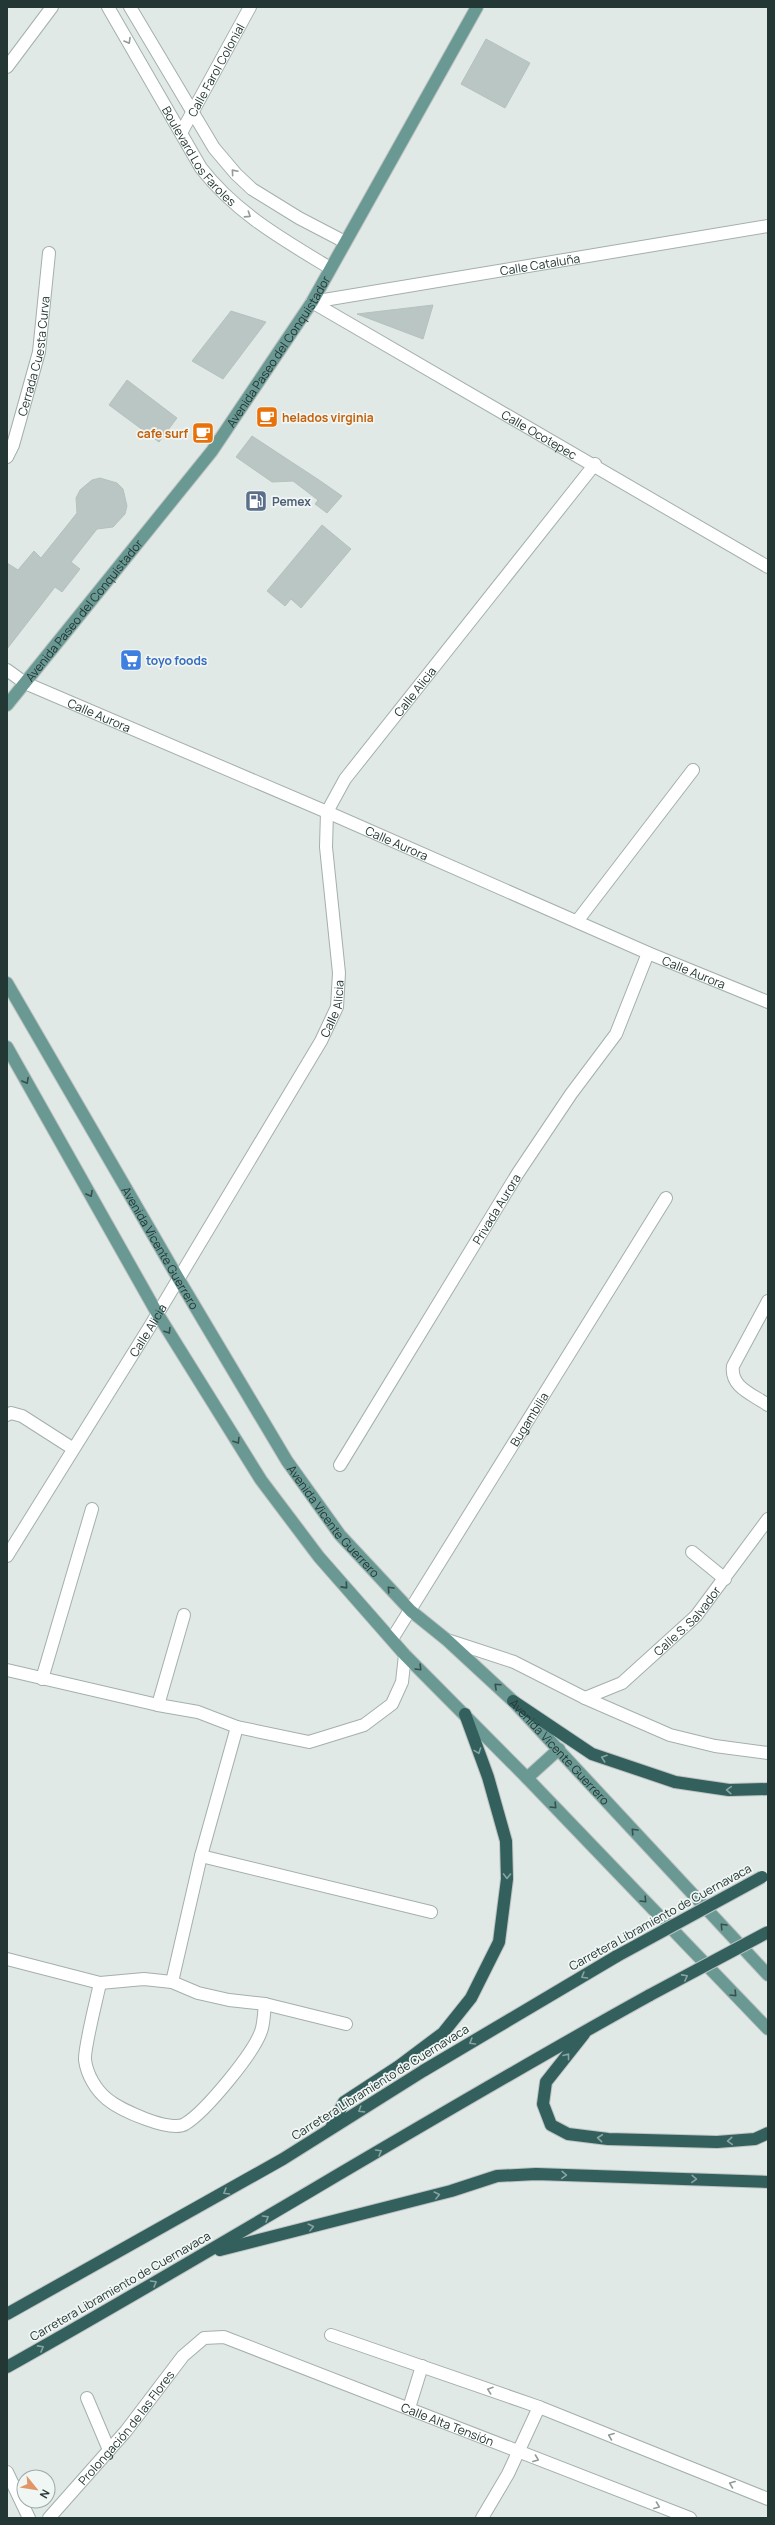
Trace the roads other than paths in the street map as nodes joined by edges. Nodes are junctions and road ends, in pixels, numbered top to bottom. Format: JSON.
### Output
{"nodes":[{"id":1,"x":52,"y":7,"type":"edge"},
{"id":2,"x":108,"y":7,"type":"edge"},
{"id":3,"x":130,"y":7,"type":"edge"},
{"id":4,"x":250,"y":7,"type":"edge"},
{"id":5,"x":477,"y":7,"type":"edge"},
{"id":6,"x":7,"y":67,"type":"edge"},
{"id":7,"x":193,"y":112,"type":"junction"},
{"id":8,"x":181,"y":133,"type":"junction"},
{"id":9,"x":768,"y":226,"type":"edge"},
{"id":10,"x":345,"y":242,"type":"junction"},
{"id":11,"x":49,"y":253,"type":"dead end"},
{"id":12,"x":330,"y":268,"type":"junction"},
{"id":13,"x":312,"y":302,"type":"junction"},
{"id":14,"x":7,"y":457,"type":"edge"},
{"id":15,"x":594,"y":464,"type":"junction"},
{"id":16,"x":768,"y":566,"type":"edge"},
{"id":17,"x":7,"y":670,"type":"edge"},
{"id":18,"x":25,"y":683,"type":"junction"},
{"id":19,"x":7,"y":705,"type":"edge"},
{"id":20,"x":693,"y":770,"type":"dead end"},
{"id":21,"x":327,"y":812,"type":"junction"},
{"id":22,"x":578,"y":920,"type":"junction"},
{"id":23,"x":648,"y":953,"type":"junction"},
{"id":24,"x":7,"y":983,"type":"edge"},
{"id":25,"x":768,"y":1002,"type":"edge"},
{"id":26,"x":7,"y":1047,"type":"edge"},
{"id":27,"x":666,"y":1198,"type":"dead end"},
{"id":28,"x":178,"y":1278,"type":"junction"},
{"id":29,"x":768,"y":1301,"type":"edge"},
{"id":30,"x":157,"y":1313,"type":"junction"},
{"id":31,"x":768,"y":1405,"type":"edge"},
{"id":32,"x":7,"y":1415,"type":"edge"},
{"id":33,"x":72,"y":1448,"type":"junction"},
{"id":34,"x":340,"y":1465,"type":"dead end"},
{"id":35,"x":92,"y":1509,"type":"dead end"},
{"id":36,"x":766,"y":1527,"type":"edge"},
{"id":37,"x":692,"y":1552,"type":"dead end"},
{"id":38,"x":7,"y":1556,"type":"edge"},
{"id":39,"x":725,"y":1578,"type":"junction"},
{"id":40,"x":411,"y":1611,"type":"junction"},
{"id":41,"x":184,"y":1615,"type":"dead end"},
{"id":42,"x":392,"y":1639,"type":"junction"},
{"id":43,"x":447,"y":1640,"type":"junction"},
{"id":44,"x":405,"y":1655,"type":"junction"},
{"id":45,"x":7,"y":1670,"type":"edge"},
{"id":46,"x":42,"y":1679,"type":"junction"},
{"id":47,"x":585,"y":1698,"type":"junction"},
{"id":48,"x":513,"y":1701,"type":"junction"},
{"id":49,"x":158,"y":1705,"type":"junction"},
{"id":50,"x":465,"y":1714,"type":"junction"},
{"id":51,"x":237,"y":1727,"type":"junction"},
{"id":52,"x":559,"y":1749,"type":"junction"},
{"id":53,"x":768,"y":1753,"type":"edge"},
{"id":54,"x":527,"y":1778,"type":"junction"},
{"id":55,"x":768,"y":1789,"type":"edge"},
{"id":56,"x":201,"y":1856,"type":"junction"},
{"id":57,"x":765,"y":1875,"type":"edge"},
{"id":58,"x":431,"y":1912,"type":"dead end"},
{"id":59,"x":768,"y":1932,"type":"edge"},
{"id":60,"x":7,"y":1959,"type":"edge"},
{"id":61,"x":768,"y":1975,"type":"edge"},
{"id":62,"x":172,"y":1982,"type":"junction"},
{"id":63,"x":100,"y":1983,"type":"junction"},
{"id":64,"x":265,"y":2004,"type":"junction"},
{"id":65,"x":346,"y":2024,"type":"dead end"},
{"id":66,"x":768,"y":2029,"type":"edge"},
{"id":67,"x":587,"y":2030,"type":"junction"},
{"id":68,"x":330,"y":2129,"type":"junction"},
{"id":69,"x":768,"y":2133,"type":"edge"},
{"id":70,"x":768,"y":2182,"type":"edge"},
{"id":71,"x":205,"y":2254,"type":"junction"},
{"id":72,"x":7,"y":2314,"type":"edge"},
{"id":73,"x":331,"y":2335,"type":"dead end"},
{"id":74,"x":204,"y":2338,"type":"joint"},
{"id":75,"x":422,"y":2366,"type":"junction"},
{"id":76,"x":7,"y":2367,"type":"edge"},
{"id":77,"x":87,"y":2398,"type":"dead end"},
{"id":78,"x":539,"y":2407,"type":"junction"},
{"id":79,"x":409,"y":2408,"type":"junction"},
{"id":80,"x":109,"y":2450,"type":"junction"},
{"id":81,"x":519,"y":2453,"type":"junction"},
{"id":82,"x":7,"y":2472,"type":"edge"},
{"id":83,"x":768,"y":2499,"type":"edge"},
{"id":84,"x":29,"y":2518,"type":"edge"},
{"id":85,"x":49,"y":2518,"type":"edge"},
{"id":86,"x":482,"y":2518,"type":"edge"},
{"id":87,"x":690,"y":2518,"type":"edge"}],
"edges":[{"from":1,"to":6,"type":"street"},
{"from":2,"to":8,"type":"street","name":"Boulevard Los Faroles","one_way":true},
{"from":3,"to":7,"type":"street","name":"Boulevard Los Faroles"},
{"from":4,"to":7,"type":"street","name":"Calle Farol Colonial"},
{"from":5,"to":10,"type":"main road","name":"Avenida Paseo del Conquistador"},
{"from":7,"to":8,"type":"street","name":"Calle Farol Colonial"},
{"from":10,"to":7,"type":"street","name":"Boulevard Los Faroles","one_way":true},
{"from":8,"to":12,"type":"street","name":"Boulevard Los Faroles","one_way":true},
{"from":9,"to":13,"type":"street","name":"Calle Cataluña"},
{"from":10,"to":12,"type":"main road","name":"Avenida Paseo del Conquistador"},
{"from":11,"to":14,"type":"street","name":"Cerrada Cuesta Curva"},
{"from":12,"to":13,"type":"main road","name":"Avenida Paseo del Conquistador"},
{"from":13,"to":15,"type":"street","name":"Calle Ocotepec"},
{"from":13,"to":18,"type":"main road","name":"Avenida Paseo del Conquistador"},
{"from":15,"to":16,"type":"street","name":"Calle Ocotepec"},
{"from":15,"to":21,"type":"street","name":"Calle Alicia"},
{"from":17,"to":18,"type":"street","name":"Calle Aurora"},
{"from":18,"to":19,"type":"main road","name":"Avenida Paseo del Conquistador"},
{"from":18,"to":21,"type":"street","name":"Calle Aurora"},
{"from":20,"to":22,"type":"street"},
{"from":21,"to":22,"type":"street","name":"Calle Aurora"},
{"from":21,"to":28,"type":"street","name":"Calle Alicia"},
{"from":22,"to":23,"type":"street","name":"Calle Aurora"},
{"from":23,"to":25,"type":"street","name":"Calle Aurora"},
{"from":23,"to":34,"type":"street","name":"Privada Aurora"},
{"from":24,"to":28,"type":"main road","name":"Avenida Vicente Guerrero"},
{"from":26,"to":30,"type":"main road","one_way":true},
{"from":27,"to":40,"type":"street","name":"Bugambilia"},
{"from":28,"to":30,"type":"street","name":"Calle Alicia"},
{"from":40,"to":28,"type":"main road","name":"Avenida Vicente Guerrero","one_way":true},
{"from":29,"to":31,"type":"street"},
{"from":30,"to":33,"type":"street","name":"Calle Alicia"},
{"from":30,"to":42,"type":"main road","one_way":true},
{"from":32,"to":33,"type":"street"},
{"from":33,"to":38,"type":"street","name":"Calle Alicia"},
{"from":35,"to":46,"type":"street"},
{"from":36,"to":39,"type":"street","name":"Calle S. Salvador"},
{"from":37,"to":39,"type":"street"},
{"from":39,"to":47,"type":"street","name":"Calle S. Salvador"},
{"from":40,"to":42,"type":"street","name":"Bugambilia"},
{"from":40,"to":43,"type":"main road","name":"Avenida Vicente Guerrero"},
{"from":41,"to":49,"type":"street"},
{"from":42,"to":44,"type":"main road"},
{"from":43,"to":47,"type":"street"},
{"from":48,"to":43,"type":"main road","name":"Avenida Vicente Guerrero","one_way":true},
{"from":44,"to":50,"type":"main road","one_way":true},
{"from":44,"to":51,"type":"street"},
{"from":45,"to":46,"type":"street"},
{"from":46,"to":49,"type":"street"},
{"from":47,"to":53,"type":"street"},
{"from":48,"to":52,"type":"main road","name":"Avenida Vicente Guerrero"},
{"from":55,"to":48,"type":"highway","one_way":true},
{"from":49,"to":51,"type":"street"},
{"from":50,"to":54,"type":"main road"},
{"from":50,"to":68,"type":"highway","one_way":true},
{"from":51,"to":56,"type":"street"},
{"from":52,"to":54,"type":"main road"},
{"from":61,"to":52,"type":"main road","name":"Avenida Vicente Guerrero","one_way":true},
{"from":54,"to":66,"type":"main road","one_way":true},
{"from":56,"to":58,"type":"street"},
{"from":56,"to":62,"type":"street"},
{"from":57,"to":68,"type":"highway","name":"Carretera Libramiento de Cuernavaca","one_way":true,"bridge":true},
{"from":67,"to":59,"type":"highway","name":"Carretera Libramiento de Cuernavaca","one_way":true,"bridge":true},
{"from":60,"to":63,"type":"street"},
{"from":62,"to":63,"type":"street"},
{"from":62,"to":64,"type":"street"},
{"from":63,"to":64,"type":"street"},
{"from":64,"to":65,"type":"street"},
{"from":69,"to":67,"type":"highway","one_way":true},
{"from":71,"to":67,"type":"highway","name":"Carretera Libramiento de Cuernavaca","one_way":true},
{"from":68,"to":72,"type":"highway","name":"Carretera Libramiento de Cuernavaca","one_way":true},
{"from":71,"to":70,"type":"highway","one_way":true},
{"from":76,"to":71,"type":"highway","name":"Carretera Libramiento de Cuernavaca","one_way":true},
{"from":73,"to":75,"type":"street"},
{"from":74,"to":79,"type":"street","name":"Calle Alta Tensión"},
{"from":74,"to":80,"type":"street","name":"Prolongación de las Flores"},
{"from":78,"to":75,"type":"street","one_way":true},
{"from":75,"to":79,"type":"street"},
{"from":77,"to":80,"type":"street"},
{"from":78,"to":81,"type":"street"},
{"from":83,"to":78,"type":"street","one_way":true},
{"from":79,"to":81,"type":"street","name":"Calle Alta Tensión"},
{"from":80,"to":85,"type":"street","name":"Prolongación de las Flores"},
{"from":81,"to":86,"type":"street"},
{"from":81,"to":87,"type":"street","name":"Calle Alta Tensión","one_way":true},
{"from":82,"to":84,"type":"street"}]}
